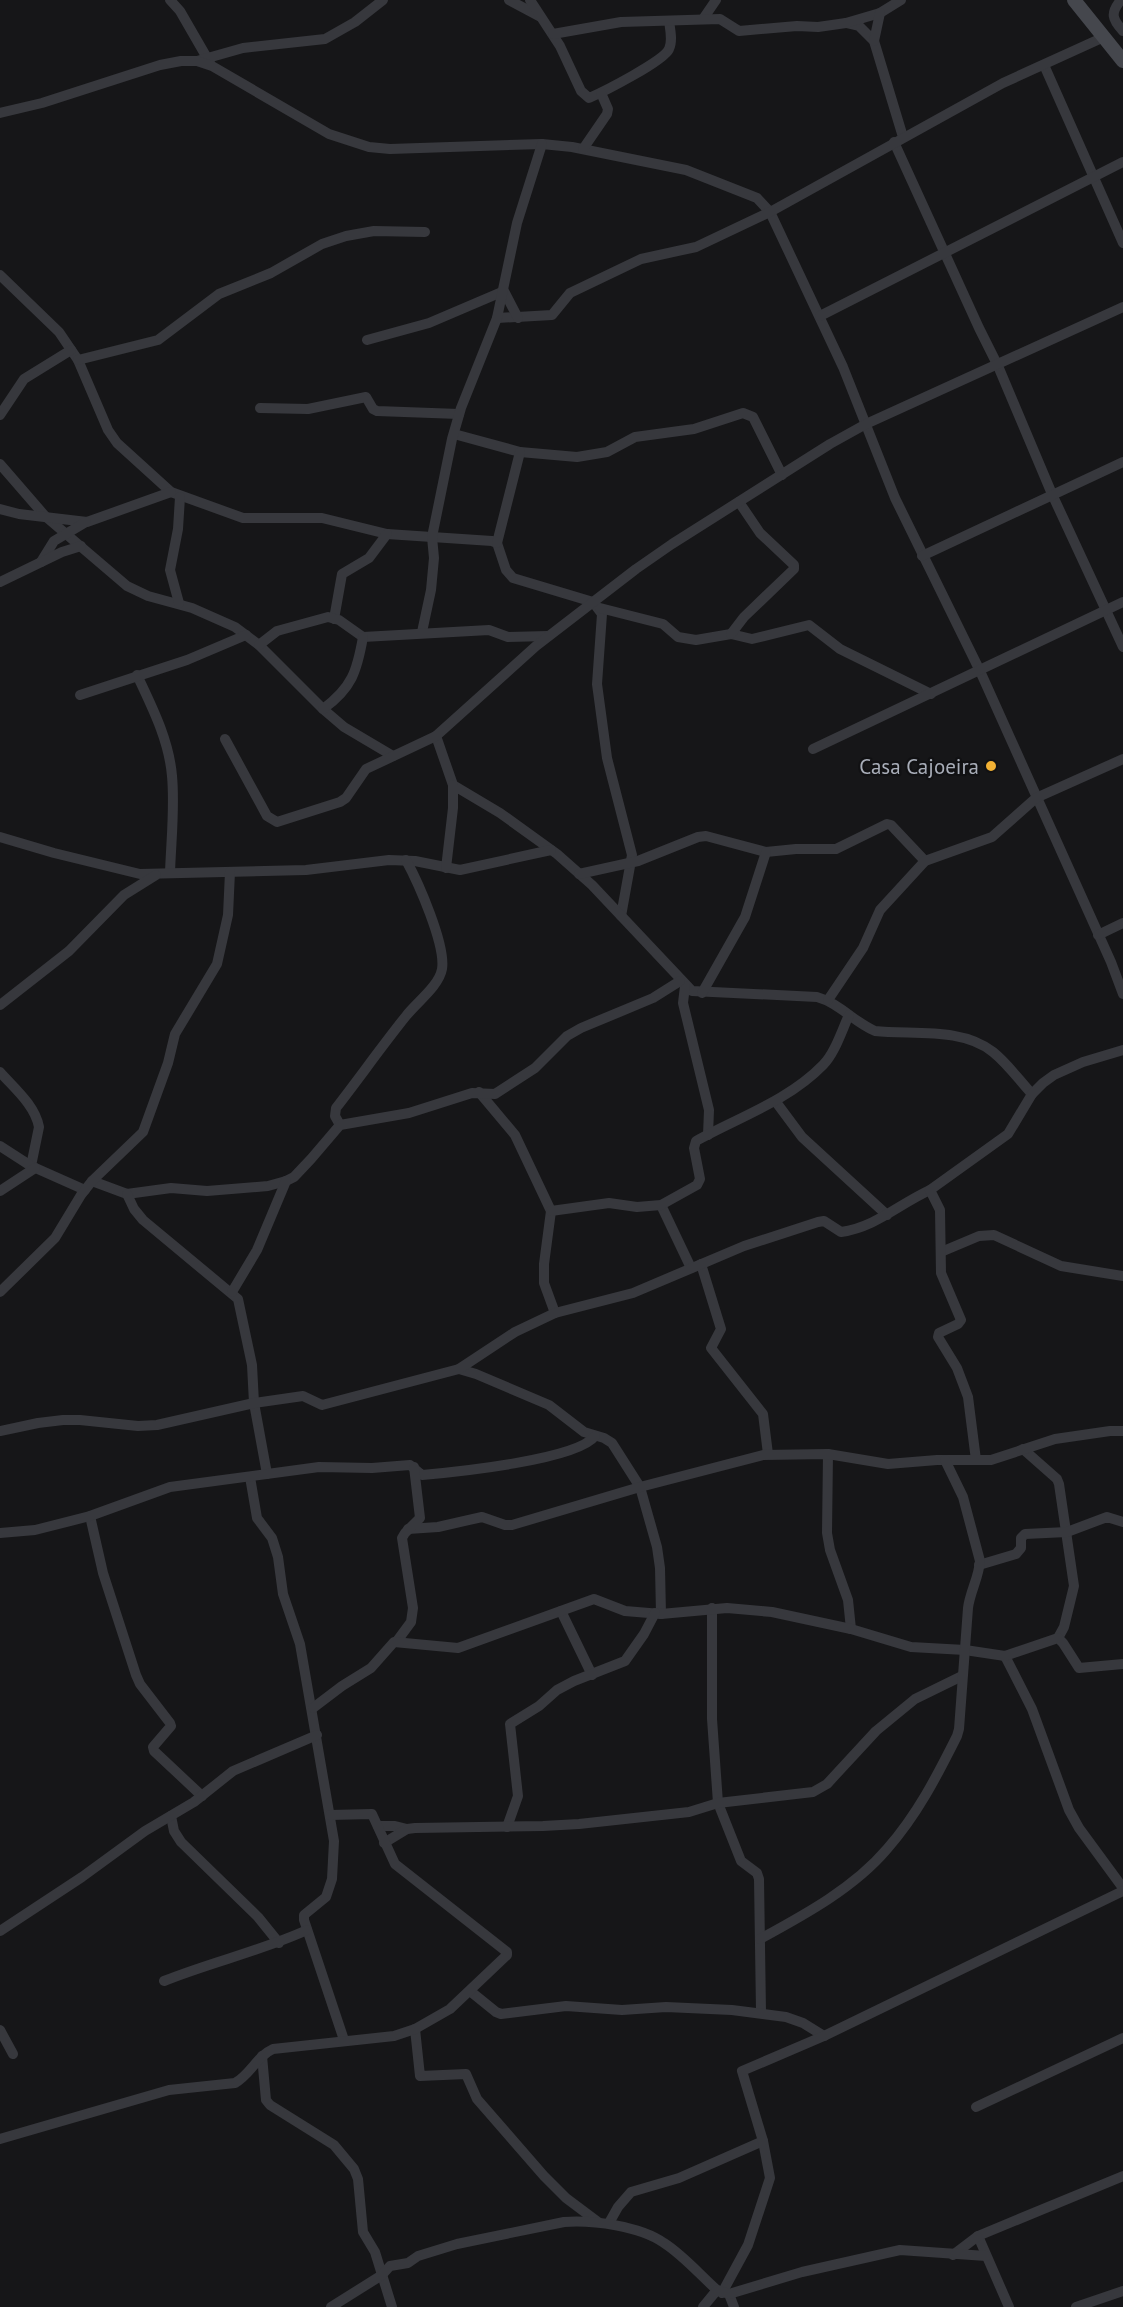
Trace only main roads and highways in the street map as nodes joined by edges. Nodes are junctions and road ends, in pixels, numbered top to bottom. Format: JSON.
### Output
{"nodes":[{"id":1,"x":1074,"y":0,"type":"edge"},
{"id":2,"x":1123,"y":61,"type":"edge"}],
"edges":[{"from":1,"to":2,"type":"main road"}]}
